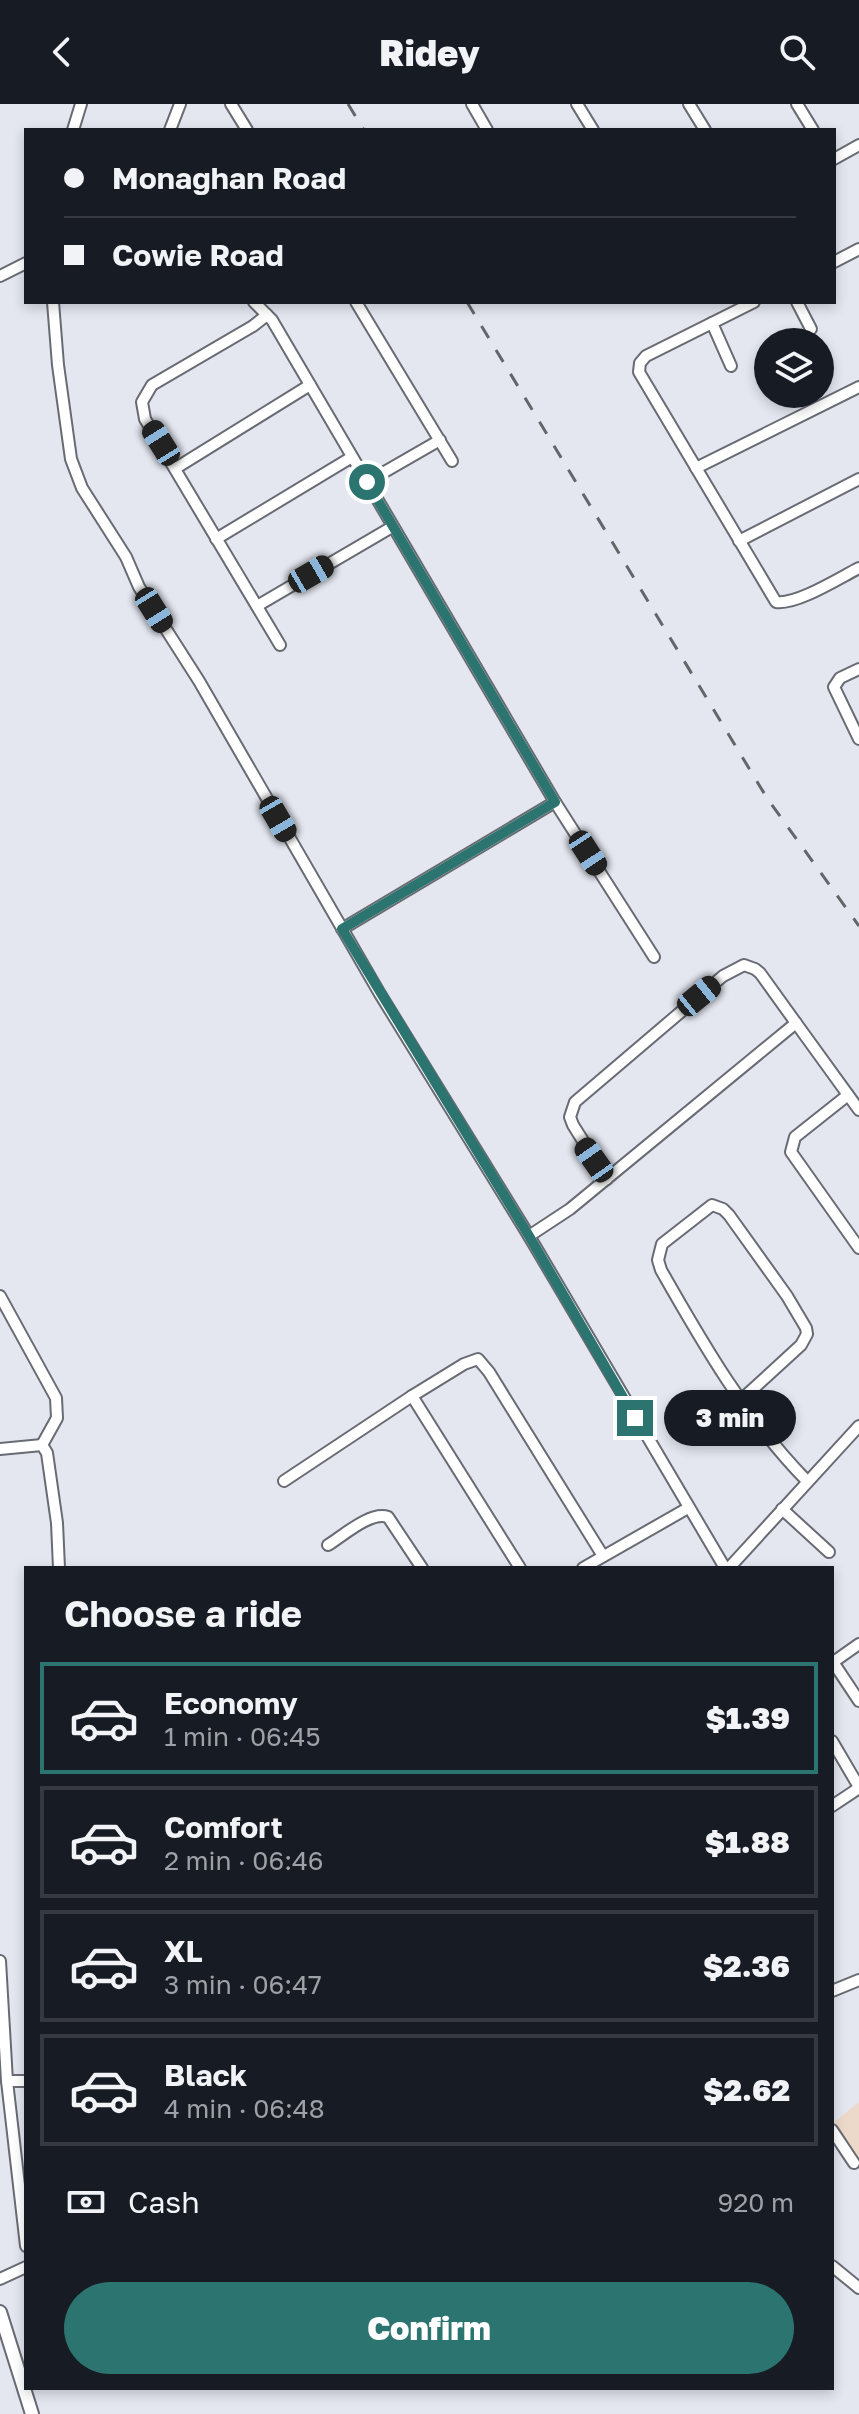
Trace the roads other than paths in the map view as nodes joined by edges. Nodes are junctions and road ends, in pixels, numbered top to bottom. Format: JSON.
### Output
{"nodes":[{"id":1,"x":81,"y":104,"type":"edge"},
{"id":2,"x":180,"y":104,"type":"edge"},
{"id":3,"x":231,"y":104,"type":"edge"},
{"id":4,"x":472,"y":104,"type":"edge"},
{"id":5,"x":577,"y":104,"type":"edge"},
{"id":6,"x":689,"y":104,"type":"edge"},
{"id":7,"x":797,"y":104,"type":"edge"},
{"id":8,"x":74,"y":128,"type":"edge"},
{"id":9,"x":171,"y":128,"type":"edge"},
{"id":10,"x":246,"y":128,"type":"edge"},
{"id":11,"x":486,"y":128,"type":"edge"},
{"id":12,"x":592,"y":128,"type":"edge"},
{"id":13,"x":704,"y":128,"type":"edge"},
{"id":14,"x":812,"y":128,"type":"edge"},
{"id":15,"x":859,"y":145,"type":"edge"},
{"id":16,"x":836,"y":158,"type":"edge"},
{"id":17,"x":859,"y":249,"type":"edge"},
{"id":18,"x":836,"y":261,"type":"edge"},
{"id":19,"x":24,"y":264,"type":"edge"},
{"id":20,"x":0,"y":276,"type":"edge"},
{"id":21,"x":53,"y":304,"type":"edge"},
{"id":22,"x":256,"y":304,"type":"edge"},
{"id":23,"x":357,"y":304,"type":"edge"},
{"id":24,"x":750,"y":304,"type":"edge"},
{"id":25,"x":798,"y":304,"type":"edge"},
{"id":26,"x":267,"y":315,"type":"junction"},
{"id":27,"x":712,"y":323,"type":"junction"},
{"id":28,"x":810,"y":328,"type":"edge"},
{"id":29,"x":731,"y":366,"type":"dead end"},
{"id":30,"x":310,"y":385,"type":"junction"},
{"id":31,"x":859,"y":387,"type":"edge"},
{"id":32,"x":440,"y":440,"type":"junction"},
{"id":33,"x":352,"y":457,"type":"junction"},
{"id":34,"x":452,"y":461,"type":"dead end"},
{"id":35,"x":176,"y":468,"type":"junction"},
{"id":36,"x":696,"y":468,"type":"junction"},
{"id":37,"x":859,"y":479,"type":"edge"},
{"id":38,"x":367,"y":482,"type":"junction"},
{"id":39,"x":392,"y":527,"type":"junction"},
{"id":40,"x":216,"y":539,"type":"junction"},
{"id":41,"x":739,"y":541,"type":"junction"},
{"id":42,"x":859,"y":568,"type":"edge"},
{"id":43,"x":257,"y":606,"type":"junction"},
{"id":44,"x":280,"y":645,"type":"dead end"},
{"id":45,"x":859,"y":669,"type":"edge"},
{"id":46,"x":859,"y":739,"type":"edge"},
{"id":47,"x":555,"y":802,"type":"junction"},
{"id":48,"x":342,"y":929,"type":"junction"},
{"id":49,"x":654,"y":957,"type":"dead end"},
{"id":50,"x":796,"y":1023,"type":"junction"},
{"id":51,"x":848,"y":1095,"type":"junction"},
{"id":52,"x":859,"y":1110,"type":"edge"},
{"id":53,"x":607,"y":1179,"type":"junction"},
{"id":54,"x":529,"y":1236,"type":"junction"},
{"id":55,"x":859,"y":1248,"type":"edge"},
{"id":56,"x":0,"y":1296,"type":"edge"},
{"id":57,"x":412,"y":1396,"type":"junction"},
{"id":58,"x":741,"y":1400,"type":"junction"},
{"id":59,"x":859,"y":1426,"type":"edge"},
{"id":60,"x":42,"y":1445,"type":"junction"},
{"id":61,"x":0,"y":1449,"type":"edge"},
{"id":62,"x":284,"y":1481,"type":"dead end"},
{"id":63,"x":807,"y":1481,"type":"junction"},
{"id":64,"x":688,"y":1508,"type":"junction"},
{"id":65,"x":782,"y":1509,"type":"junction"},
{"id":66,"x":328,"y":1545,"type":"dead end"},
{"id":67,"x":829,"y":1552,"type":"dead end"},
{"id":68,"x":603,"y":1556,"type":"junction"},
{"id":69,"x":59,"y":1566,"type":"edge"},
{"id":70,"x":421,"y":1566,"type":"edge"},
{"id":71,"x":519,"y":1566,"type":"edge"},
{"id":72,"x":586,"y":1566,"type":"edge"},
{"id":73,"x":726,"y":1566,"type":"edge"},
{"id":74,"x":729,"y":1566,"type":"edge"},
{"id":75,"x":859,"y":1644,"type":"edge"},
{"id":76,"x":834,"y":1662,"type":"edge"},
{"id":77,"x":834,"y":1664,"type":"edge"},
{"id":78,"x":859,"y":1701,"type":"edge"},
{"id":79,"x":834,"y":1744,"type":"edge"},
{"id":80,"x":859,"y":1787,"type":"edge"},
{"id":81,"x":834,"y":1805,"type":"edge"},
{"id":82,"x":0,"y":1961,"type":"edge"},
{"id":83,"x":859,"y":1980,"type":"edge"},
{"id":84,"x":834,"y":1990,"type":"edge"},
{"id":85,"x":7,"y":2081,"type":"junction"},
{"id":86,"x":24,"y":2081,"type":"edge"},
{"id":87,"x":834,"y":2133,"type":"edge"},
{"id":88,"x":854,"y":2163,"type":"dead end"},
{"id":89,"x":24,"y":2229,"type":"edge"},
{"id":90,"x":24,"y":2268,"type":"edge"},
{"id":91,"x":834,"y":2268,"type":"edge"},
{"id":92,"x":0,"y":2279,"type":"edge"},
{"id":93,"x":859,"y":2288,"type":"edge"},
{"id":94,"x":0,"y":2312,"type":"edge"},
{"id":95,"x":24,"y":2388,"type":"edge"},
{"id":96,"x":24,"y":2390,"type":"edge"},
{"id":97,"x":32,"y":2414,"type":"edge"}],
"edges":[{"from":1,"to":8,"type":"street"},
{"from":2,"to":9,"type":"street"},
{"from":3,"to":10,"type":"street"},
{"from":4,"to":11,"type":"street"},
{"from":5,"to":12,"type":"street"},
{"from":6,"to":13,"type":"street"},
{"from":7,"to":14,"type":"street"},
{"from":15,"to":16,"type":"street"},
{"from":17,"to":18,"type":"street"},
{"from":19,"to":20,"type":"street"},
{"from":21,"to":48,"type":"street"},
{"from":22,"to":26,"type":"street"},
{"from":23,"to":32,"type":"street"},
{"from":24,"to":27,"type":"street"},
{"from":25,"to":28,"type":"street"},
{"from":26,"to":30,"type":"street"},
{"from":26,"to":35,"type":"street"},
{"from":27,"to":29,"type":"street"},
{"from":27,"to":36,"type":"street"},
{"from":30,"to":33,"type":"street"},
{"from":30,"to":35,"type":"street"},
{"from":31,"to":36,"type":"street"},
{"from":32,"to":34,"type":"street"},
{"from":32,"to":38,"type":"street"},
{"from":33,"to":38,"type":"street"},
{"from":33,"to":40,"type":"street"},
{"from":35,"to":40,"type":"street"},
{"from":36,"to":41,"type":"street"},
{"from":37,"to":41,"type":"street"},
{"from":38,"to":39,"type":"street"},
{"from":39,"to":43,"type":"street"},
{"from":39,"to":47,"type":"street"},
{"from":40,"to":43,"type":"street"},
{"from":41,"to":42,"type":"street"},
{"from":43,"to":44,"type":"street"},
{"from":45,"to":46,"type":"street"},
{"from":47,"to":48,"type":"street"},
{"from":47,"to":49,"type":"street"},
{"from":48,"to":54,"type":"street"},
{"from":50,"to":51,"type":"street"},
{"from":50,"to":53,"type":"street"},
{"from":50,"to":53,"type":"street"},
{"from":51,"to":52,"type":"street"},
{"from":51,"to":55,"type":"street"},
{"from":53,"to":54,"type":"street"},
{"from":54,"to":64,"type":"street"},
{"from":56,"to":60,"type":"street"},
{"from":57,"to":62,"type":"street"},
{"from":57,"to":68,"type":"street"},
{"from":57,"to":71,"type":"street"},
{"from":58,"to":58,"type":"street"},
{"from":58,"to":63,"type":"street"},
{"from":59,"to":63,"type":"street"},
{"from":60,"to":61,"type":"street"},
{"from":60,"to":69,"type":"street"},
{"from":63,"to":65,"type":"street"},
{"from":64,"to":68,"type":"street"},
{"from":64,"to":73,"type":"street"},
{"from":65,"to":67,"type":"street"},
{"from":65,"to":74,"type":"street"},
{"from":66,"to":70,"type":"street"},
{"from":68,"to":72,"type":"street"},
{"from":75,"to":76,"type":"street"},
{"from":77,"to":78,"type":"street"},
{"from":79,"to":80,"type":"street"},
{"from":80,"to":81,"type":"street"},
{"from":82,"to":85,"type":"street"},
{"from":83,"to":84,"type":"street"},
{"from":85,"to":86,"type":"street"},
{"from":85,"to":89,"type":"street"},
{"from":87,"to":88,"type":"street"},
{"from":90,"to":92,"type":"street"},
{"from":91,"to":93,"type":"street"},
{"from":94,"to":95,"type":"main road"},
{"from":96,"to":97,"type":"main road"}]}
